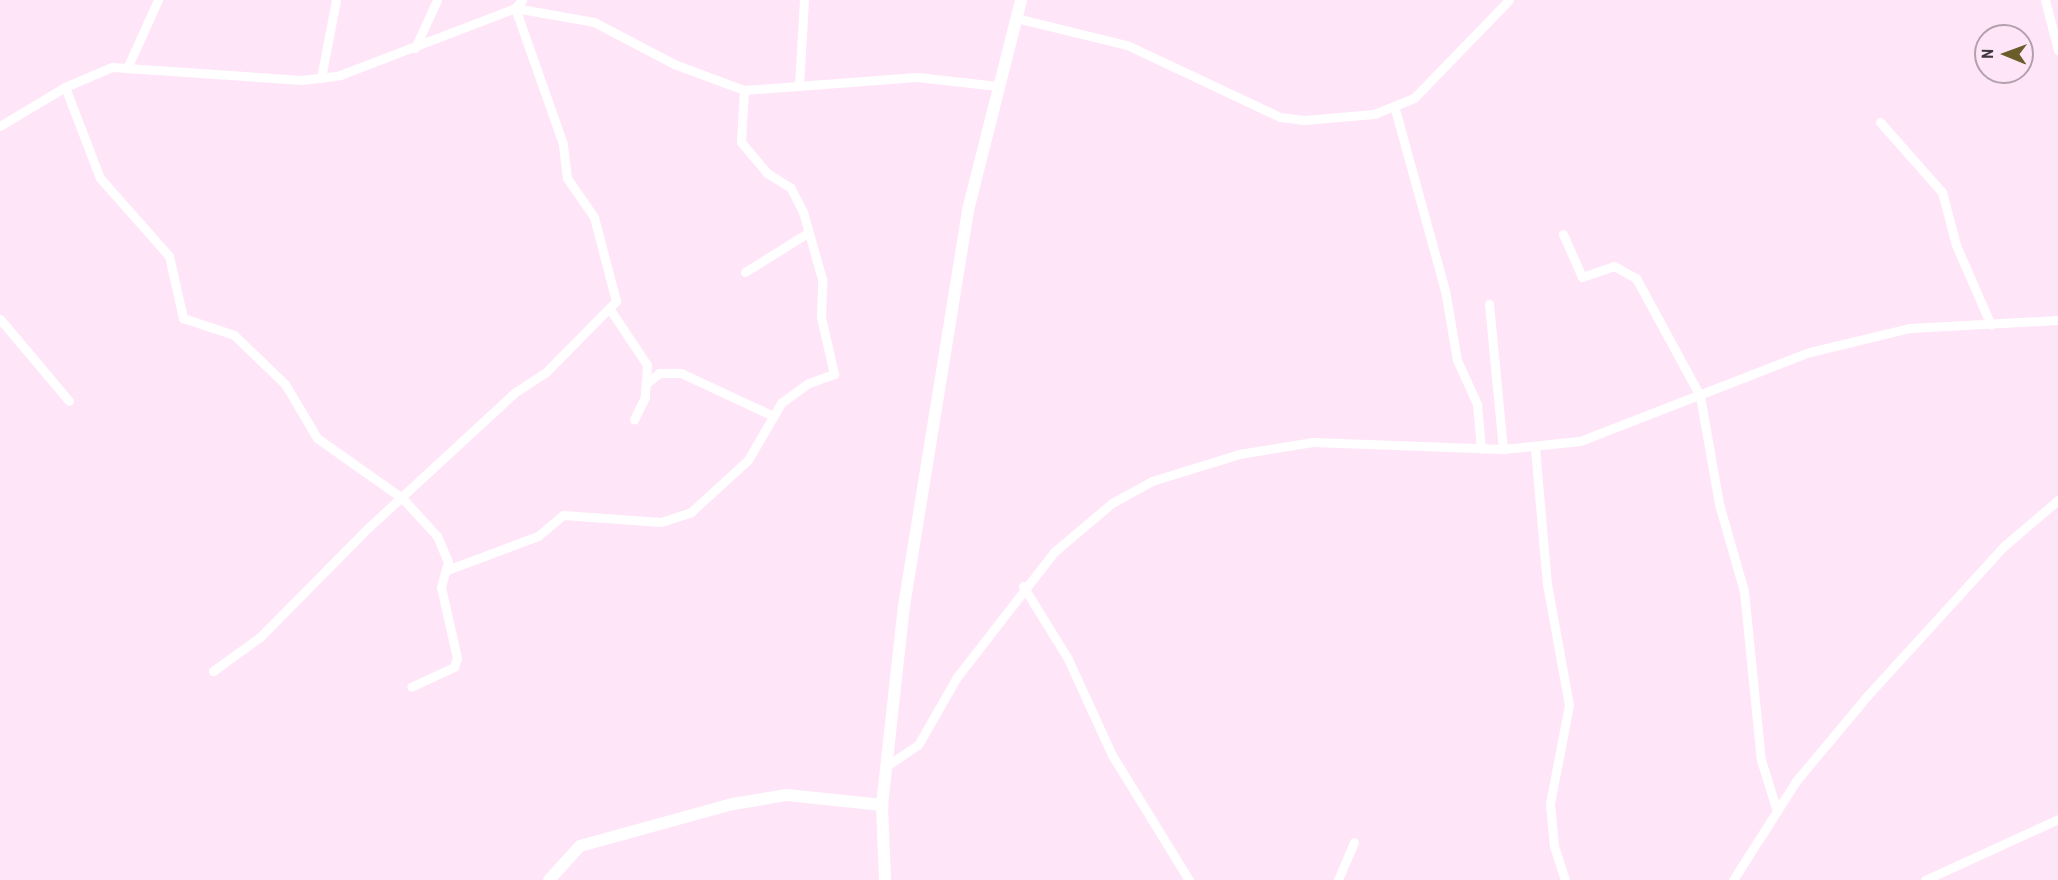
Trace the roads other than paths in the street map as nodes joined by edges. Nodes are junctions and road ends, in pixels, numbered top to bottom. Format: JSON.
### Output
{"nodes":[{"id":1,"x":158,"y":0,"type":"edge"},
{"id":2,"x":336,"y":0,"type":"edge"},
{"id":3,"x":437,"y":0,"type":"edge"},
{"id":4,"x":522,"y":0,"type":"edge"},
{"id":5,"x":804,"y":0,"type":"edge"},
{"id":6,"x":1021,"y":0,"type":"edge"},
{"id":7,"x":1509,"y":0,"type":"edge"},
{"id":8,"x":2045,"y":0,"type":"edge"},
{"id":9,"x":515,"y":8,"type":"junction"},
{"id":10,"x":1016,"y":18,"type":"junction"},
{"id":11,"x":415,"y":48,"type":"junction"},
{"id":12,"x":2058,"y":50,"type":"edge"},
{"id":13,"x":128,"y":66,"type":"junction"},
{"id":14,"x":321,"y":78,"type":"junction"},
{"id":15,"x":799,"y":86,"type":"junction"},
{"id":16,"x":997,"y":86,"type":"junction"},
{"id":17,"x":65,"y":87,"type":"junction"},
{"id":18,"x":744,"y":90,"type":"junction"},
{"id":19,"x":1395,"y":109,"type":"junction"},
{"id":20,"x":1880,"y":122,"type":"dead end"},
{"id":21,"x":0,"y":126,"type":"edge"},
{"id":22,"x":809,"y":232,"type":"junction"},
{"id":23,"x":1563,"y":234,"type":"dead end"},
{"id":24,"x":745,"y":272,"type":"dead end"},
{"id":25,"x":1489,"y":304,"type":"dead end"},
{"id":26,"x":611,"y":311,"type":"junction"},
{"id":27,"x":0,"y":319,"type":"edge"},
{"id":28,"x":2058,"y":320,"type":"edge"},
{"id":29,"x":1991,"y":325,"type":"junction"},
{"id":30,"x":648,"y":382,"type":"junction"},
{"id":31,"x":1700,"y":396,"type":"junction"},
{"id":32,"x":69,"y":401,"type":"dead end"},
{"id":33,"x":771,"y":415,"type":"junction"},
{"id":34,"x":634,"y":420,"type":"dead end"},
{"id":35,"x":1535,"y":448,"type":"junction"},
{"id":36,"x":1481,"y":449,"type":"junction"},
{"id":37,"x":1503,"y":449,"type":"junction"},
{"id":38,"x":402,"y":498,"type":"junction"},
{"id":39,"x":2058,"y":500,"type":"edge"},
{"id":40,"x":447,"y":570,"type":"junction"},
{"id":41,"x":1023,"y":586,"type":"junction"},
{"id":42,"x":213,"y":671,"type":"dead end"},
{"id":43,"x":411,"y":687,"type":"dead end"},
{"id":44,"x":885,"y":767,"type":"junction"},
{"id":45,"x":882,"y":805,"type":"junction"},
{"id":46,"x":1777,"y":811,"type":"junction"},
{"id":47,"x":2058,"y":819,"type":"edge"},
{"id":48,"x":1354,"y":842,"type":"dead end"},
{"id":49,"x":549,"y":880,"type":"edge"},
{"id":50,"x":885,"y":880,"type":"edge"},
{"id":51,"x":1189,"y":880,"type":"edge"},
{"id":52,"x":1338,"y":880,"type":"edge"},
{"id":53,"x":1565,"y":880,"type":"edge"},
{"id":54,"x":1733,"y":880,"type":"edge"},
{"id":55,"x":1925,"y":880,"type":"edge"}],
"edges":[{"from":1,"to":13,"type":"street"},
{"from":2,"to":14,"type":"street"},
{"from":3,"to":11,"type":"street"},
{"from":4,"to":9,"type":"street"},
{"from":5,"to":15,"type":"street"},
{"from":6,"to":10,"type":"main road"},
{"from":7,"to":19,"type":"street"},
{"from":8,"to":12,"type":"street"},
{"from":9,"to":11,"type":"street"},
{"from":9,"to":18,"type":"street"},
{"from":9,"to":26,"type":"street"},
{"from":10,"to":16,"type":"main road"},
{"from":10,"to":19,"type":"street"},
{"from":11,"to":14,"type":"street"},
{"from":13,"to":14,"type":"street"},
{"from":13,"to":17,"type":"street"},
{"from":15,"to":16,"type":"street"},
{"from":15,"to":18,"type":"street"},
{"from":16,"to":44,"type":"main road"},
{"from":17,"to":21,"type":"street"},
{"from":17,"to":38,"type":"street"},
{"from":18,"to":22,"type":"street"},
{"from":19,"to":36,"type":"street"},
{"from":20,"to":29,"type":"street"},
{"from":22,"to":24,"type":"street"},
{"from":22,"to":33,"type":"street"},
{"from":23,"to":31,"type":"street"},
{"from":25,"to":37,"type":"street"},
{"from":26,"to":30,"type":"street"},
{"from":26,"to":38,"type":"street"},
{"from":27,"to":32,"type":"street"},
{"from":28,"to":29,"type":"street"},
{"from":29,"to":31,"type":"street"},
{"from":30,"to":33,"type":"street"},
{"from":30,"to":34,"type":"street"},
{"from":31,"to":35,"type":"street"},
{"from":31,"to":46,"type":"street"},
{"from":33,"to":40,"type":"street"},
{"from":35,"to":37,"type":"street"},
{"from":35,"to":53,"type":"street"},
{"from":36,"to":37,"type":"street"},
{"from":36,"to":41,"type":"street"},
{"from":38,"to":40,"type":"street"},
{"from":38,"to":42,"type":"street"},
{"from":39,"to":46,"type":"street"},
{"from":40,"to":43,"type":"street"},
{"from":41,"to":44,"type":"street"},
{"from":41,"to":51,"type":"street"},
{"from":44,"to":45,"type":"main road"},
{"from":45,"to":49,"type":"main road"},
{"from":45,"to":50,"type":"main road"},
{"from":46,"to":54,"type":"street"},
{"from":47,"to":55,"type":"street"},
{"from":48,"to":52,"type":"street"}]}
